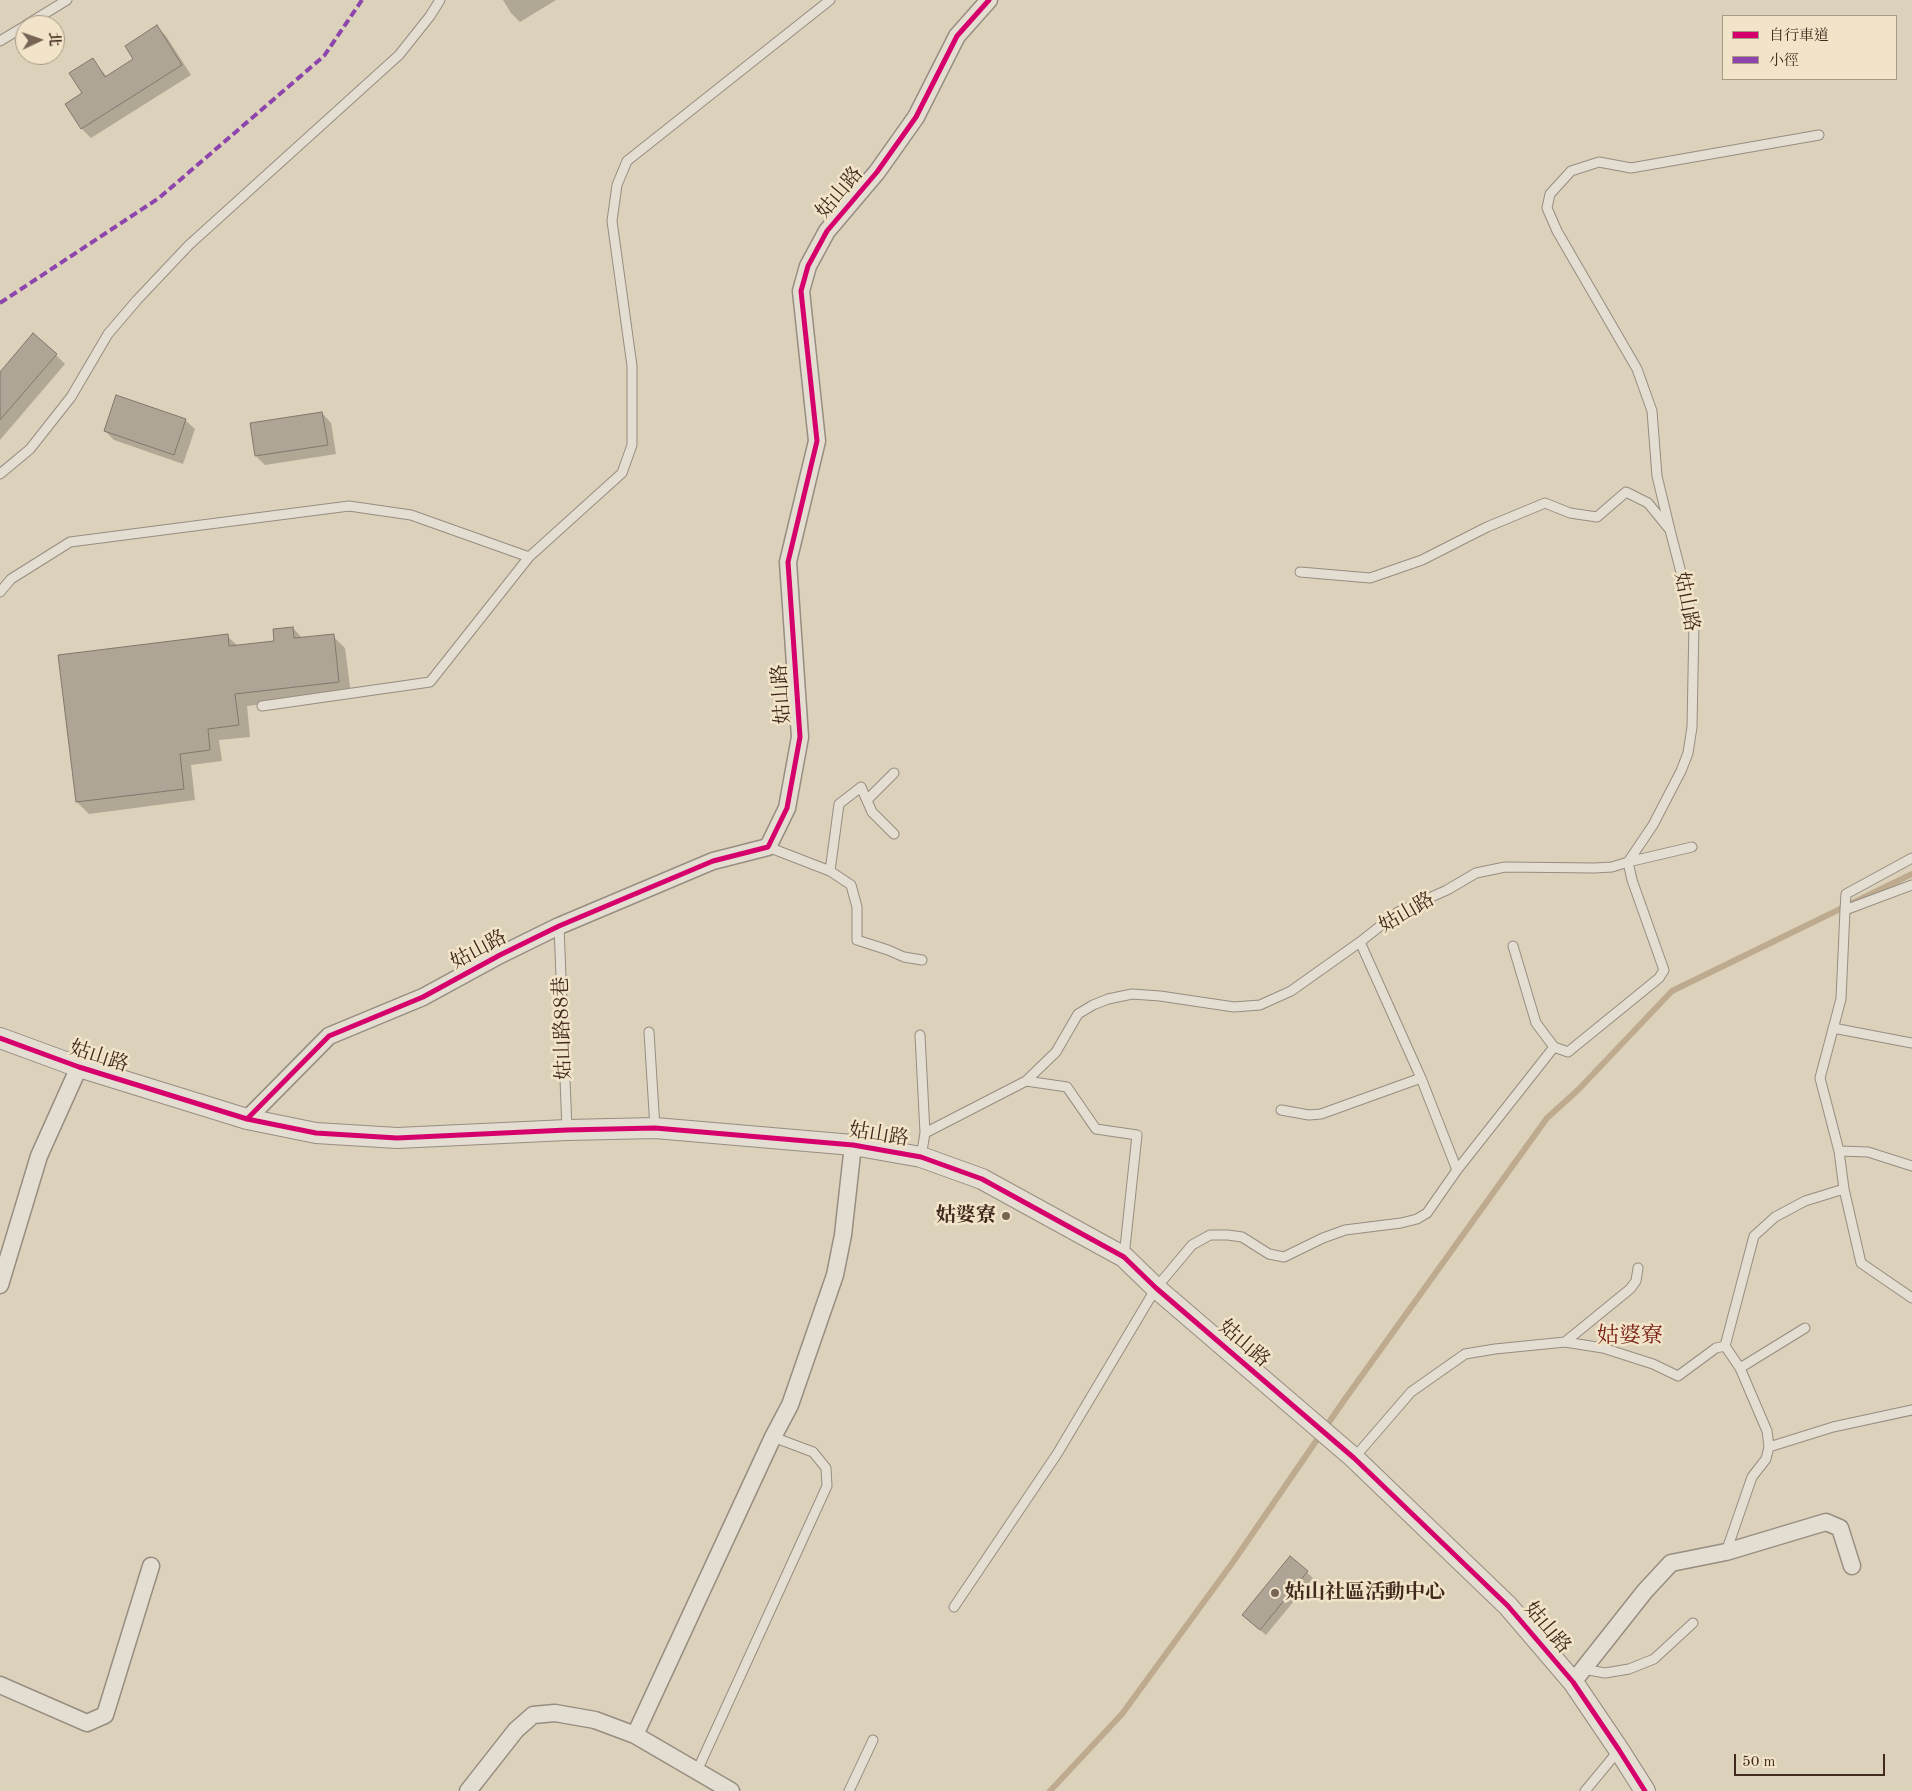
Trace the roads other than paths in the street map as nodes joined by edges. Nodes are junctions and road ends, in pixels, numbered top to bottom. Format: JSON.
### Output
{"nodes":[{"id":1,"x":67,"y":0,"type":"edge"},
{"id":2,"x":440,"y":0,"type":"edge"},
{"id":3,"x":830,"y":0,"type":"edge"},
{"id":4,"x":989,"y":0,"type":"edge"},
{"id":5,"x":42,"y":15,"type":"edge"},
{"id":6,"x":15,"y":32,"type":"edge"},
{"id":7,"x":0,"y":41,"type":"edge"},
{"id":8,"x":1819,"y":135,"type":"dead end"},
{"id":9,"x":0,"y":474,"type":"edge"},
{"id":10,"x":1670,"y":530,"type":"junction"},
{"id":11,"x":529,"y":557,"type":"junction"},
{"id":12,"x":1300,"y":572,"type":"dead end"},
{"id":13,"x":0,"y":592,"type":"edge"},
{"id":14,"x":262,"y":706,"type":"dead end"},
{"id":15,"x":894,"y":773,"type":"dead end"},
{"id":16,"x":867,"y":800,"type":"junction"},
{"id":17,"x":894,"y":834,"type":"dead end"},
{"id":18,"x":768,"y":847,"type":"junction"},
{"id":19,"x":1692,"y":847,"type":"dead end"},
{"id":20,"x":1912,"y":858,"type":"edge"},
{"id":21,"x":1628,"y":862,"type":"junction"},
{"id":22,"x":830,"y":871,"type":"junction"},
{"id":23,"x":1912,"y":885,"type":"edge"},
{"id":24,"x":1845,"y":910,"type":"junction"},
{"id":25,"x":559,"y":926,"type":"junction"},
{"id":26,"x":1360,"y":942,"type":"junction"},
{"id":27,"x":1513,"y":946,"type":"dead end"},
{"id":28,"x":922,"y":960,"type":"dead end"},
{"id":29,"x":1833,"y":1028,"type":"junction"},
{"id":30,"x":649,"y":1032,"type":"dead end"},
{"id":31,"x":920,"y":1035,"type":"dead end"},
{"id":32,"x":0,"y":1038,"type":"edge"},
{"id":33,"x":1912,"y":1043,"type":"edge"},
{"id":34,"x":1554,"y":1047,"type":"junction"},
{"id":35,"x":79,"y":1067,"type":"junction"},
{"id":36,"x":1421,"y":1078,"type":"junction"},
{"id":37,"x":1026,"y":1081,"type":"junction"},
{"id":38,"x":1281,"y":1110,"type":"dead end"},
{"id":39,"x":247,"y":1120,"type":"junction"},
{"id":40,"x":655,"y":1128,"type":"junction"},
{"id":41,"x":567,"y":1130,"type":"junction"},
{"id":42,"x":925,"y":1133,"type":"junction"},
{"id":43,"x":853,"y":1145,"type":"junction"},
{"id":44,"x":1840,"y":1151,"type":"junction"},
{"id":45,"x":922,"y":1157,"type":"junction"},
{"id":46,"x":1912,"y":1166,"type":"edge"},
{"id":47,"x":1457,"y":1170,"type":"junction"},
{"id":48,"x":1844,"y":1189,"type":"junction"},
{"id":49,"x":1124,"y":1256,"type":"junction"},
{"id":50,"x":1638,"y":1268,"type":"dead end"},
{"id":51,"x":0,"y":1285,"type":"edge"},
{"id":52,"x":1156,"y":1288,"type":"junction"},
{"id":53,"x":1912,"y":1298,"type":"edge"},
{"id":54,"x":1805,"y":1328,"type":"dead end"},
{"id":55,"x":1566,"y":1342,"type":"junction"},
{"id":56,"x":1725,"y":1346,"type":"junction"},
{"id":57,"x":1740,"y":1368,"type":"junction"},
{"id":58,"x":1912,"y":1410,"type":"edge"},
{"id":59,"x":773,"y":1437,"type":"junction"},
{"id":60,"x":1769,"y":1447,"type":"junction"},
{"id":61,"x":1354,"y":1458,"type":"junction"},
{"id":62,"x":1726,"y":1552,"type":"junction"},
{"id":63,"x":151,"y":1566,"type":"dead end"},
{"id":64,"x":1852,"y":1566,"type":"dead end"},
{"id":65,"x":954,"y":1607,"type":"dead end"},
{"id":66,"x":1693,"y":1623,"type":"dead end"},
{"id":67,"x":1578,"y":1676,"type":"junction"},
{"id":68,"x":0,"y":1685,"type":"edge"},
{"id":69,"x":635,"y":1735,"type":"junction"},
{"id":70,"x":873,"y":1740,"type":"dead end"},
{"id":71,"x":1619,"y":1750,"type":"junction"},
{"id":72,"x":698,"y":1771,"type":"junction"},
{"id":73,"x":468,"y":1791,"type":"edge"},
{"id":74,"x":731,"y":1791,"type":"edge"},
{"id":75,"x":849,"y":1791,"type":"edge"},
{"id":76,"x":1585,"y":1791,"type":"edge"},
{"id":77,"x":1645,"y":1791,"type":"edge"}],
"edges":[{"from":1,"to":5,"type":"lane"},
{"from":2,"to":9,"type":"lane"},
{"from":3,"to":11,"type":"lane"},
{"from":4,"to":18,"type":"street","name":"姑山路"},
{"from":6,"to":7,"type":"lane"},
{"from":8,"to":10,"type":"lane","name":"姑山路"},
{"from":10,"to":12,"type":"lane"},
{"from":10,"to":21,"type":"lane","name":"姑山路"},
{"from":11,"to":13,"type":"lane"},
{"from":11,"to":14,"type":"lane"},
{"from":15,"to":16,"type":"lane"},
{"from":16,"to":17,"type":"lane"},
{"from":16,"to":22,"type":"lane"},
{"from":18,"to":22,"type":"lane"},
{"from":18,"to":25,"type":"street","name":"姑山路"},
{"from":19,"to":21,"type":"lane"},
{"from":20,"to":24,"type":"lane"},
{"from":21,"to":26,"type":"lane","name":"姑山路"},
{"from":21,"to":34,"type":"lane"},
{"from":22,"to":28,"type":"lane"},
{"from":23,"to":24,"type":"lane"},
{"from":24,"to":29,"type":"lane"},
{"from":25,"to":39,"type":"street","name":"姑山路"},
{"from":25,"to":41,"type":"lane","name":"姑山路88巷"},
{"from":26,"to":36,"type":"lane"},
{"from":26,"to":37,"type":"lane","name":"姑山路"},
{"from":27,"to":34,"type":"lane"},
{"from":29,"to":33,"type":"lane"},
{"from":29,"to":44,"type":"lane"},
{"from":30,"to":40,"type":"lane"},
{"from":31,"to":42,"type":"lane"},
{"from":32,"to":35,"type":"street","name":"姑山路"},
{"from":34,"to":47,"type":"lane"},
{"from":35,"to":39,"type":"street","name":"姑山路"},
{"from":35,"to":51,"type":"street"},
{"from":36,"to":38,"type":"lane"},
{"from":36,"to":47,"type":"lane"},
{"from":37,"to":42,"type":"lane","name":"姑山路"},
{"from":37,"to":49,"type":"lane"},
{"from":39,"to":41,"type":"street","name":"姑山路"},
{"from":40,"to":41,"type":"street","name":"姑山路"},
{"from":40,"to":43,"type":"street","name":"姑山路"},
{"from":42,"to":45,"type":"lane","name":"姑山路"},
{"from":43,"to":45,"type":"street","name":"姑山路"},
{"from":43,"to":59,"type":"street"},
{"from":44,"to":46,"type":"lane"},
{"from":44,"to":48,"type":"lane"},
{"from":45,"to":49,"type":"street","name":"姑山路"},
{"from":47,"to":52,"type":"lane"},
{"from":48,"to":53,"type":"lane"},
{"from":48,"to":56,"type":"lane"},
{"from":49,"to":52,"type":"street","name":"姑山路"},
{"from":50,"to":55,"type":"lane"},
{"from":52,"to":61,"type":"street","name":"姑山路"},
{"from":52,"to":65,"type":"lane"},
{"from":54,"to":57,"type":"lane"},
{"from":55,"to":56,"type":"lane"},
{"from":55,"to":61,"type":"lane"},
{"from":56,"to":57,"type":"lane"},
{"from":57,"to":60,"type":"lane"},
{"from":58,"to":60,"type":"lane"},
{"from":59,"to":69,"type":"street"},
{"from":59,"to":72,"type":"lane"},
{"from":60,"to":62,"type":"lane"},
{"from":61,"to":67,"type":"street","name":"姑山路"},
{"from":62,"to":64,"type":"street"},
{"from":62,"to":67,"type":"street"},
{"from":63,"to":68,"type":"street"},
{"from":66,"to":67,"type":"lane"},
{"from":67,"to":71,"type":"street","name":"姑山路"},
{"from":69,"to":72,"type":"street"},
{"from":69,"to":73,"type":"street"},
{"from":70,"to":75,"type":"lane"},
{"from":71,"to":76,"type":"lane"},
{"from":71,"to":77,"type":"street","name":"姑山路"},
{"from":72,"to":74,"type":"street"}]}
